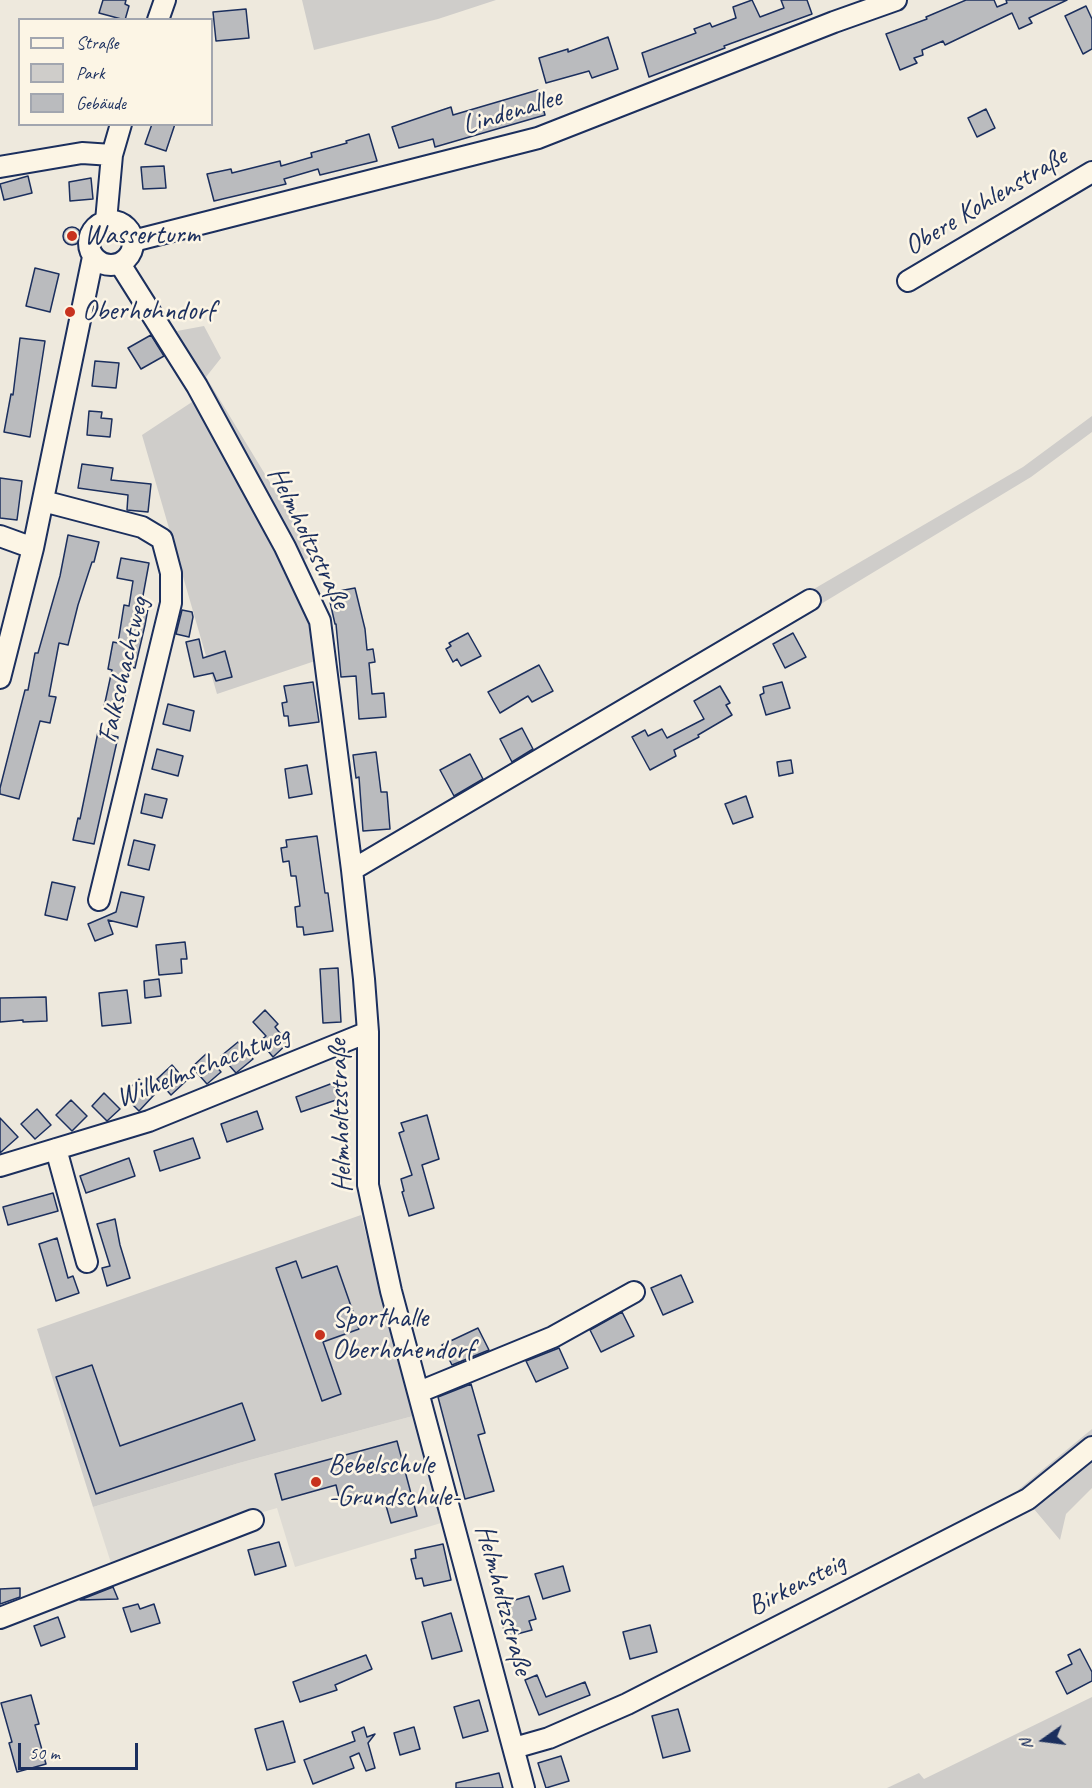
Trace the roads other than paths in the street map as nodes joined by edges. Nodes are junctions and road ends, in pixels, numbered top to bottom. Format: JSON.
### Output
{"nodes":[{"id":1,"x":165,"y":0,"type":"edge"},
{"id":2,"x":896,"y":0,"type":"edge"},
{"id":3,"x":159,"y":18,"type":"edge"},
{"id":4,"x":120,"y":126,"type":"edge"},
{"id":5,"x":112,"y":155,"type":"junction"},
{"id":6,"x":0,"y":167,"type":"edge"},
{"id":7,"x":1092,"y":172,"type":"edge"},
{"id":8,"x":106,"y":221,"type":"junction"},
{"id":9,"x":133,"y":241,"type":"junction"},
{"id":10,"x":93,"y":257,"type":"junction"},
{"id":11,"x":120,"y":264,"type":"junction"},
{"id":12,"x":908,"y":281,"type":"dead end"},
{"id":13,"x":43,"y":501,"type":"junction"},
{"id":14,"x":0,"y":536,"type":"edge"},
{"id":15,"x":33,"y":548,"type":"junction"},
{"id":16,"x":810,"y":600,"type":"dead end"},
{"id":17,"x":0,"y":678,"type":"edge"},
{"id":18,"x":352,"y":870,"type":"junction"},
{"id":19,"x":99,"y":900,"type":"dead end"},
{"id":20,"x":368,"y":1032,"type":"junction"},
{"id":21,"x":56,"y":1149,"type":"junction"},
{"id":22,"x":0,"y":1166,"type":"edge"},
{"id":23,"x":87,"y":1262,"type":"dead end"},
{"id":24,"x":634,"y":1292,"type":"dead end"},
{"id":25,"x":419,"y":1392,"type":"junction"},
{"id":26,"x":1092,"y":1447,"type":"edge"},
{"id":27,"x":254,"y":1520,"type":"dead end"},
{"id":28,"x":0,"y":1618,"type":"edge"},
{"id":29,"x":514,"y":1748,"type":"junction"},
{"id":30,"x":524,"y":1788,"type":"edge"}],
"edges":[{"from":1,"to":3,"type":"street"},
{"from":2,"to":9,"type":"street","name":"Lindenallee"},
{"from":4,"to":5,"type":"street"},
{"from":5,"to":6,"type":"street"},
{"from":5,"to":8,"type":"street"},
{"from":7,"to":12,"type":"street","name":"Obere Kohlenstraße"},
{"from":8,"to":9,"type":"street"},
{"from":8,"to":10,"type":"street"},
{"from":9,"to":11,"type":"street"},
{"from":10,"to":11,"type":"street"},
{"from":10,"to":13,"type":"street"},
{"from":11,"to":18,"type":"street","name":"Helmholtzstraße"},
{"from":13,"to":15,"type":"street"},
{"from":13,"to":19,"type":"street","name":"Falkschachtweg"},
{"from":14,"to":15,"type":"street"},
{"from":15,"to":17,"type":"street"},
{"from":16,"to":18,"type":"street"},
{"from":18,"to":20,"type":"street","name":"Helmholtzstraße"},
{"from":20,"to":21,"type":"street","name":"Wilhelmschachtweg"},
{"from":20,"to":25,"type":"street","name":"Helmholtzstraße"},
{"from":21,"to":22,"type":"street","name":"Wilhelmschachtweg"},
{"from":21,"to":23,"type":"street"},
{"from":24,"to":25,"type":"street"},
{"from":25,"to":29,"type":"street","name":"Helmholtzstraße"},
{"from":26,"to":29,"type":"street","name":"Birkensteig"},
{"from":27,"to":28,"type":"street"},
{"from":29,"to":30,"type":"street","name":"Helmholtzstraße"}]}
